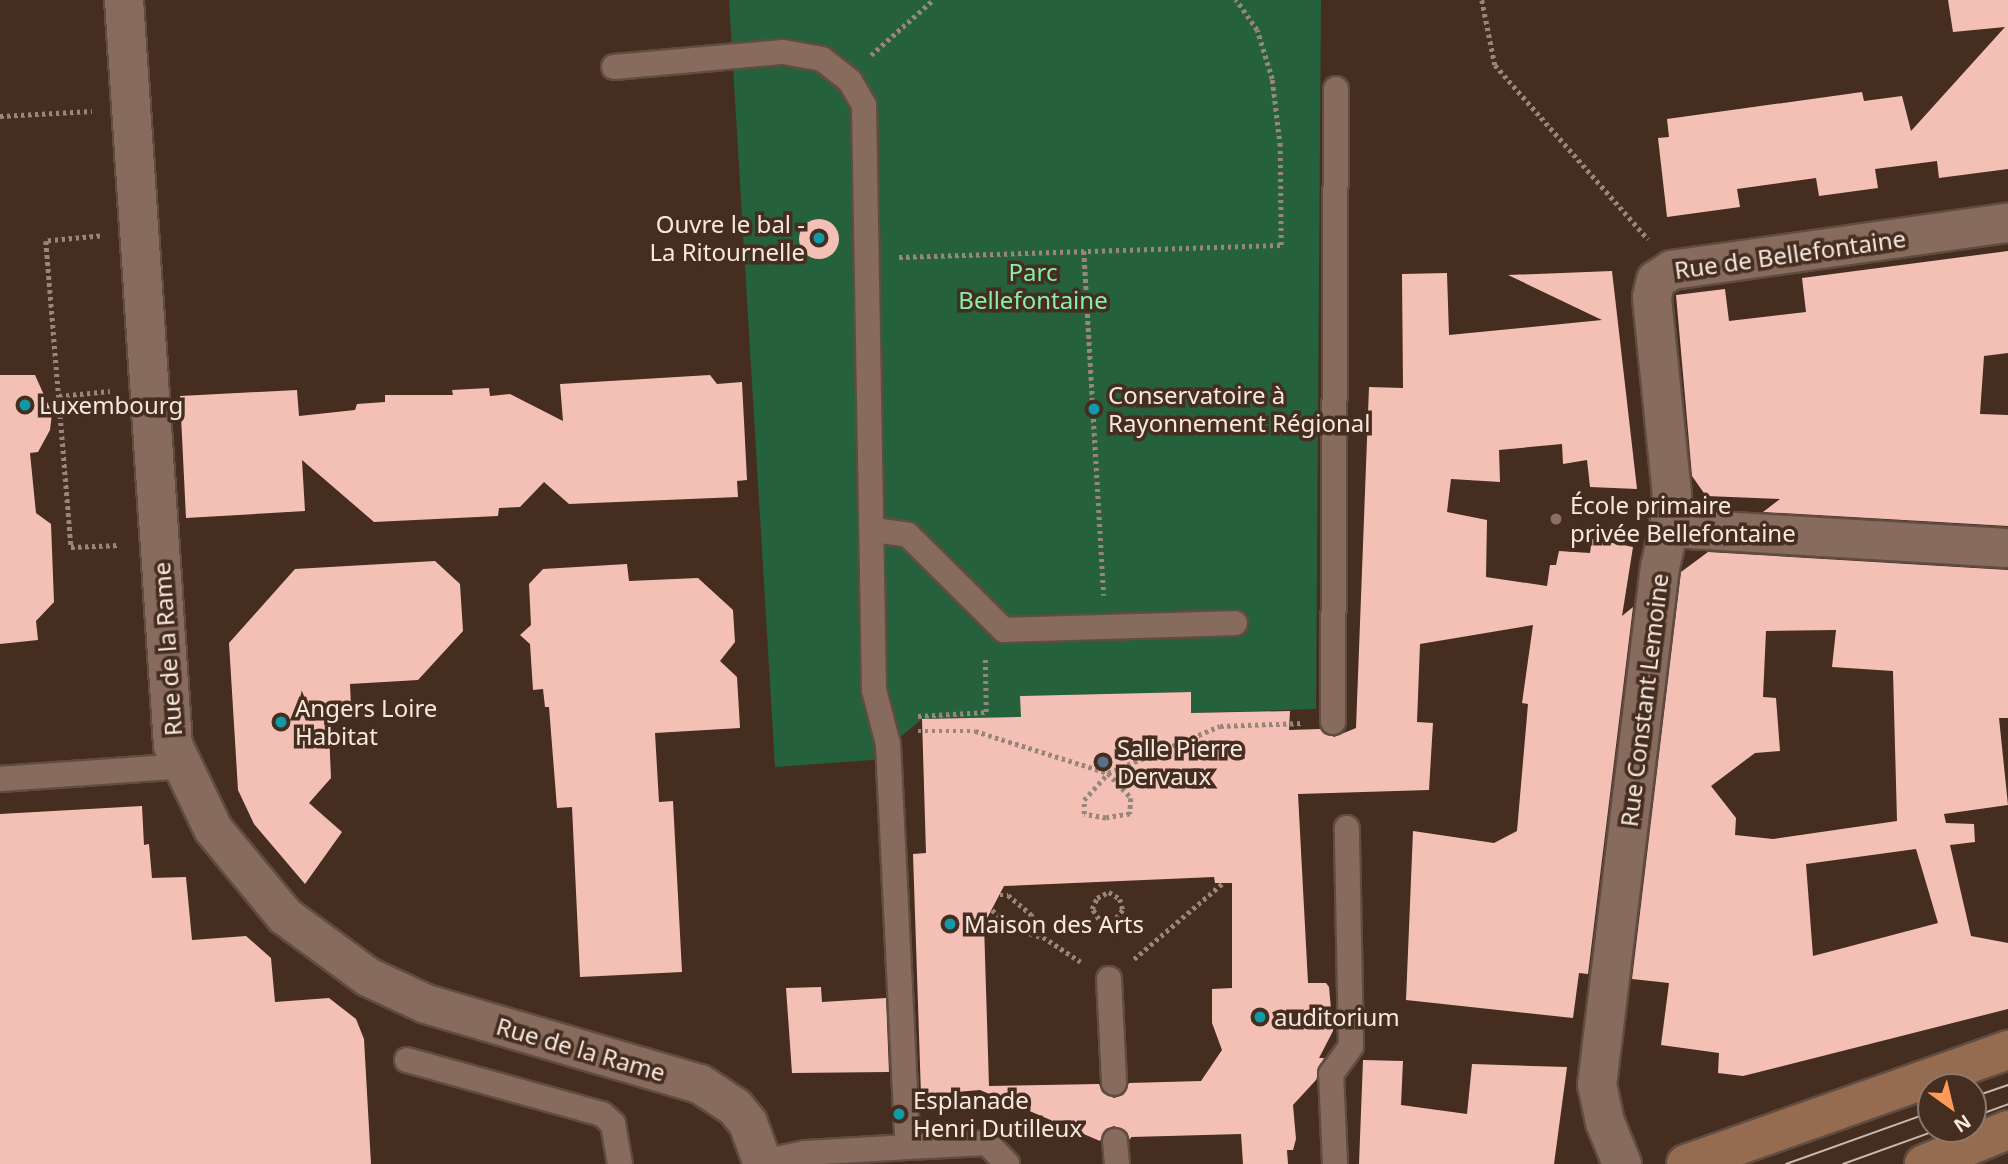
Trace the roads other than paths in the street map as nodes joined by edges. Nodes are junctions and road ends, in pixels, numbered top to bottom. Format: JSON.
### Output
{"nodes":[{"id":1,"x":124,"y":0,"type":"edge"},
{"id":2,"x":614,"y":67,"type":"dead end"},
{"id":3,"x":1336,"y":89,"type":"dead end"},
{"id":4,"x":2008,"y":223,"type":"edge"},
{"id":5,"x":1670,"y":528,"type":"junction"},
{"id":6,"x":874,"y":530,"type":"junction"},
{"id":7,"x":2008,"y":548,"type":"edge"},
{"id":8,"x":1236,"y":622,"type":"dead end"},
{"id":9,"x":1333,"y":722,"type":"dead end"},
{"id":10,"x":184,"y":766,"type":"junction"},
{"id":11,"x":0,"y":779,"type":"edge"},
{"id":12,"x":1347,"y":828,"type":"dead end"},
{"id":13,"x":1109,"y":979,"type":"road end"},
{"id":14,"x":2008,"y":1050,"type":"edge"},
{"id":15,"x":407,"y":1060,"type":"dead end"},
{"id":16,"x":1114,"y":1083,"type":"dead end"},
{"id":17,"x":2008,"y":1130,"type":"edge"},
{"id":18,"x":908,"y":1147,"type":"junction"},
{"id":19,"x":762,"y":1163,"type":"edge"},
{"id":20,"x":620,"y":1164,"type":"edge"},
{"id":21,"x":1007,"y":1164,"type":"edge"},
{"id":22,"x":1335,"y":1164,"type":"edge"},
{"id":23,"x":1622,"y":1164,"type":"edge"},
{"id":24,"x":1686,"y":1164,"type":"edge"},
{"id":25,"x":1924,"y":1164,"type":"edge"}],
"edges":[{"from":1,"to":10,"type":"street","name":"Rue de la Rame"},
{"from":2,"to":6,"type":"lane"},
{"from":3,"to":9,"type":"lane"},
{"from":4,"to":5,"type":"street","name":"Rue de Bellefontaine"},
{"from":5,"to":7,"type":"street"},
{"from":5,"to":23,"type":"street","name":"Rue Constant Lemoine"},
{"from":6,"to":8,"type":"lane"},
{"from":6,"to":18,"type":"lane"},
{"from":10,"to":11,"type":"lane"},
{"from":10,"to":19,"type":"street","name":"Rue de la Rame"},
{"from":12,"to":22,"type":"lane"},
{"from":13,"to":16,"type":"lane"},
{"from":14,"to":24,"type":"main road"},
{"from":15,"to":20,"type":"lane"},
{"from":17,"to":25,"type":"main road"},
{"from":18,"to":19,"type":"lane"},
{"from":18,"to":21,"type":"lane"}]}
